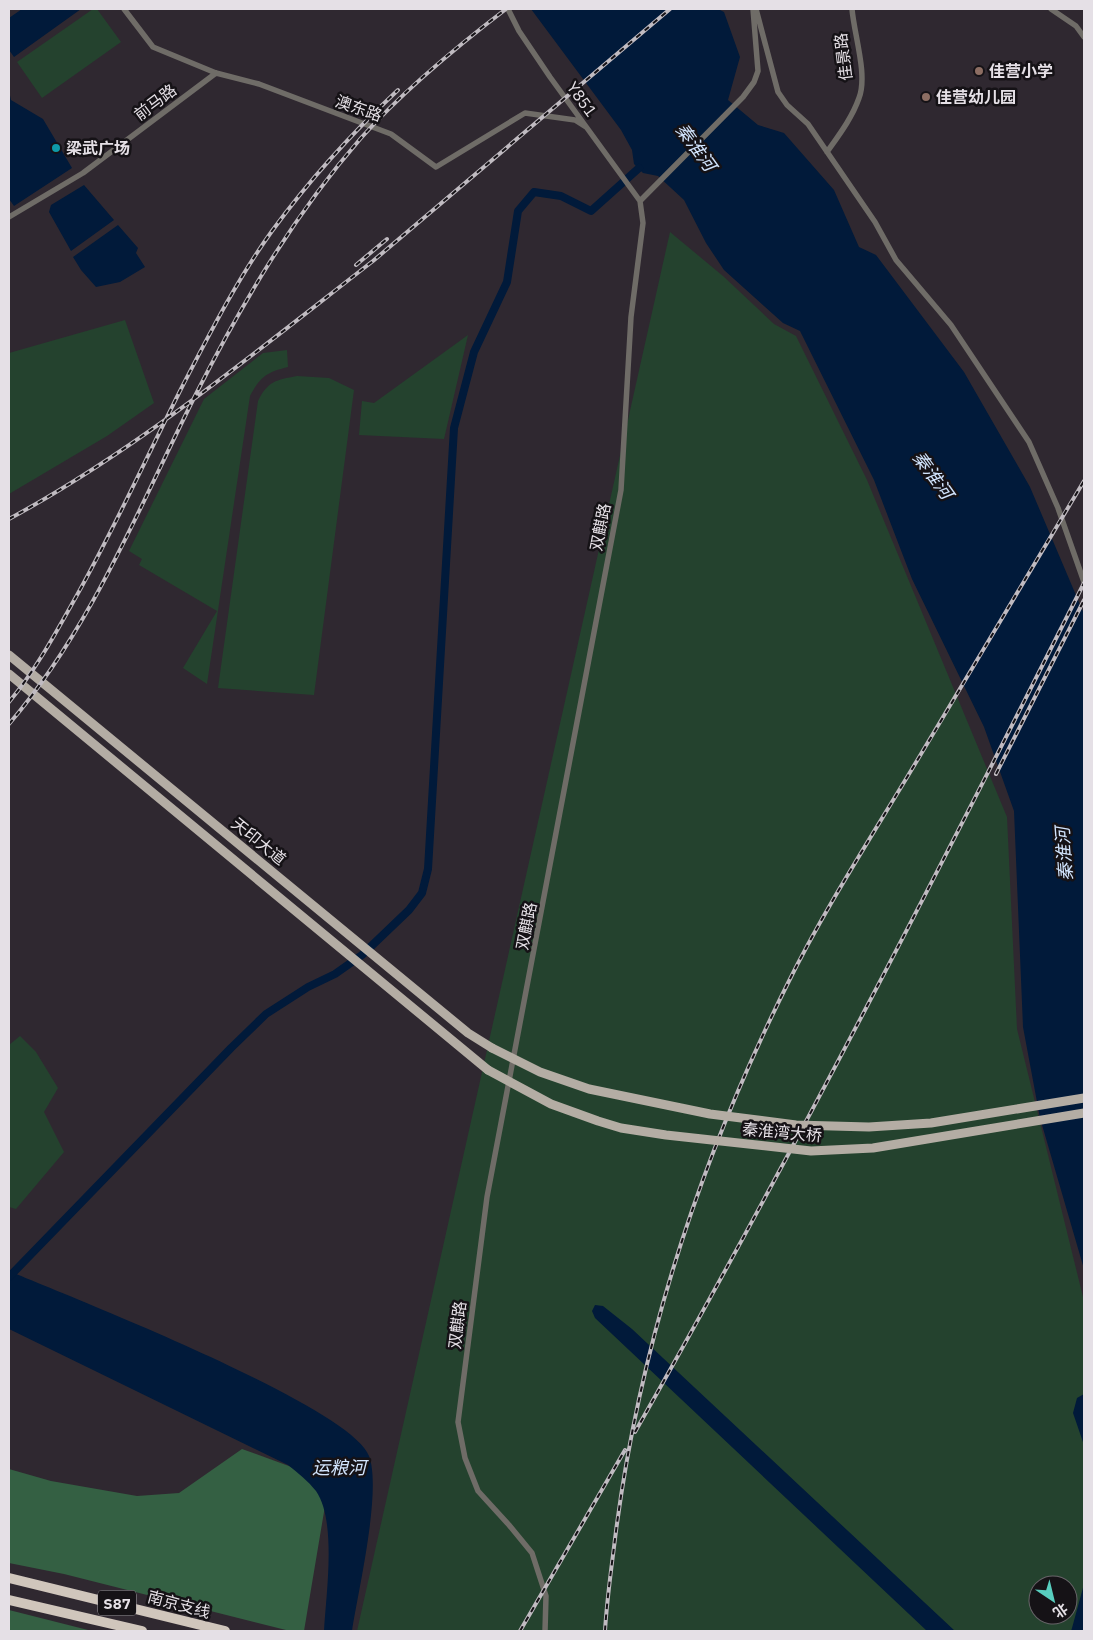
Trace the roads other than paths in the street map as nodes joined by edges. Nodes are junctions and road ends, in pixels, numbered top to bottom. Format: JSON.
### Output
{"nodes":[{"id":1,"x":124,"y":9,"type":"edge"},
{"id":2,"x":508,"y":9,"type":"edge"},
{"id":3,"x":755,"y":9,"type":"edge"},
{"id":4,"x":852,"y":9,"type":"edge"},
{"id":5,"x":1051,"y":9,"type":"edge"},
{"id":6,"x":1084,"y":37,"type":"edge"},
{"id":7,"x":216,"y":73,"type":"junction"},
{"id":8,"x":586,"y":128,"type":"junction"},
{"id":9,"x":827,"y":152,"type":"junction"},
{"id":10,"x":640,"y":201,"type":"junction"},
{"id":11,"x":9,"y":217,"type":"edge"},
{"id":12,"x":1084,"y":582,"type":"edge"},
{"id":13,"x":9,"y":655,"type":"edge"},
{"id":14,"x":9,"y":674,"type":"edge"},
{"id":15,"x":492,"y":1048,"type":"joint"},
{"id":16,"x":488,"y":1070,"type":"joint"},
{"id":17,"x":1084,"y":1098,"type":"edge"},
{"id":18,"x":1084,"y":1113,"type":"edge"},
{"id":19,"x":9,"y":1578,"type":"edge"},
{"id":20,"x":9,"y":1600,"type":"edge"},
{"id":21,"x":142,"y":1631,"type":"edge"},
{"id":22,"x":225,"y":1631,"type":"edge"},
{"id":23,"x":545,"y":1631,"type":"edge"}],
"edges":[{"from":1,"to":7,"type":"street","name":"澳东路"},
{"from":2,"to":8,"type":"street","name":"Y851"},
{"from":3,"to":9,"type":"street"},
{"from":3,"to":10,"type":"street"},
{"from":4,"to":9,"type":"street","name":"佳景路"},
{"from":5,"to":6,"type":"street"},
{"from":7,"to":8,"type":"street","name":"澳东路"},
{"from":7,"to":11,"type":"street","name":"前马路"},
{"from":8,"to":10,"type":"street","name":"Y851"},
{"from":9,"to":12,"type":"street"},
{"from":10,"to":23,"type":"street","name":"双麒路"},
{"from":13,"to":15,"type":"main road","name":"天印大道"},
{"from":14,"to":16,"type":"main road","name":"天印大道"},
{"from":15,"to":17,"type":"main road","name":"秦淮湾大桥","bridge":true},
{"from":16,"to":18,"type":"main road","name":"秦淮湾大桥","bridge":true},
{"from":19,"to":22,"type":"highway","name":"南京支线","number":"S87"},
{"from":20,"to":21,"type":"highway","number":"S87"}]}
